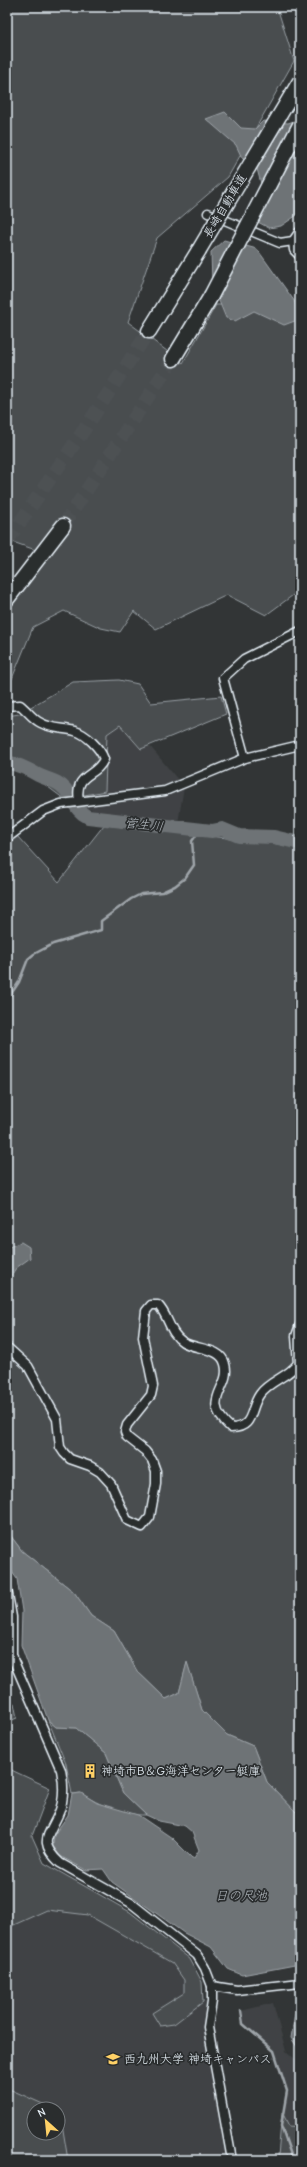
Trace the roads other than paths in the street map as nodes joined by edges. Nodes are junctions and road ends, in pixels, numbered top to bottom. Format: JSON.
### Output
{"nodes":[{"id":1,"x":300,"y":80,"type":"edge"},
{"id":2,"x":300,"y":125,"type":"edge"},
{"id":3,"x":208,"y":213,"type":"dead end"},
{"id":4,"x":300,"y":231,"type":"edge"},
{"id":5,"x":293,"y":241,"type":"junction"},
{"id":6,"x":300,"y":256,"type":"edge"},
{"id":7,"x":149,"y":331,"type":"tunnel mouth"},
{"id":8,"x":173,"y":359,"type":"tunnel mouth"},
{"id":9,"x":63,"y":526,"type":"tunnel mouth"},
{"id":10,"x":7,"y":599,"type":"edge"},
{"id":11,"x":300,"y":631,"type":"edge"},
{"id":12,"x":7,"y":706,"type":"edge"},
{"id":13,"x":300,"y":745,"type":"edge"},
{"id":14,"x":245,"y":758,"type":"junction"},
{"id":15,"x":79,"y":801,"type":"junction"},
{"id":16,"x":7,"y":838,"type":"edge"},
{"id":17,"x":300,"y":1325,"type":"edge"},
{"id":18,"x":7,"y":1347,"type":"edge"},
{"id":19,"x":7,"y":1589,"type":"edge"},
{"id":20,"x":10,"y":1659,"type":"edge"},
{"id":21,"x":300,"y":1983,"type":"edge"},
{"id":22,"x":212,"y":1986,"type":"junction"},
{"id":23,"x":232,"y":2160,"type":"edge"}],
"edges":[{"from":1,"to":7,"type":"highway","name":"長崎自動車道","bridge":true},
{"from":2,"to":8,"type":"highway","bridge":true},
{"from":3,"to":5,"type":"street"},
{"from":4,"to":5,"type":"street"},
{"from":5,"to":6,"type":"street"},
{"from":9,"to":10,"type":"highway"},
{"from":11,"to":14,"type":"street"},
{"from":12,"to":15,"type":"street"},
{"from":13,"to":14,"type":"street"},
{"from":14,"to":15,"type":"street"},
{"from":15,"to":16,"type":"street"},
{"from":17,"to":18,"type":"street"},
{"from":19,"to":20,"type":"street"},
{"from":20,"to":22,"type":"street"},
{"from":21,"to":22,"type":"street"},
{"from":22,"to":23,"type":"street"}]}
